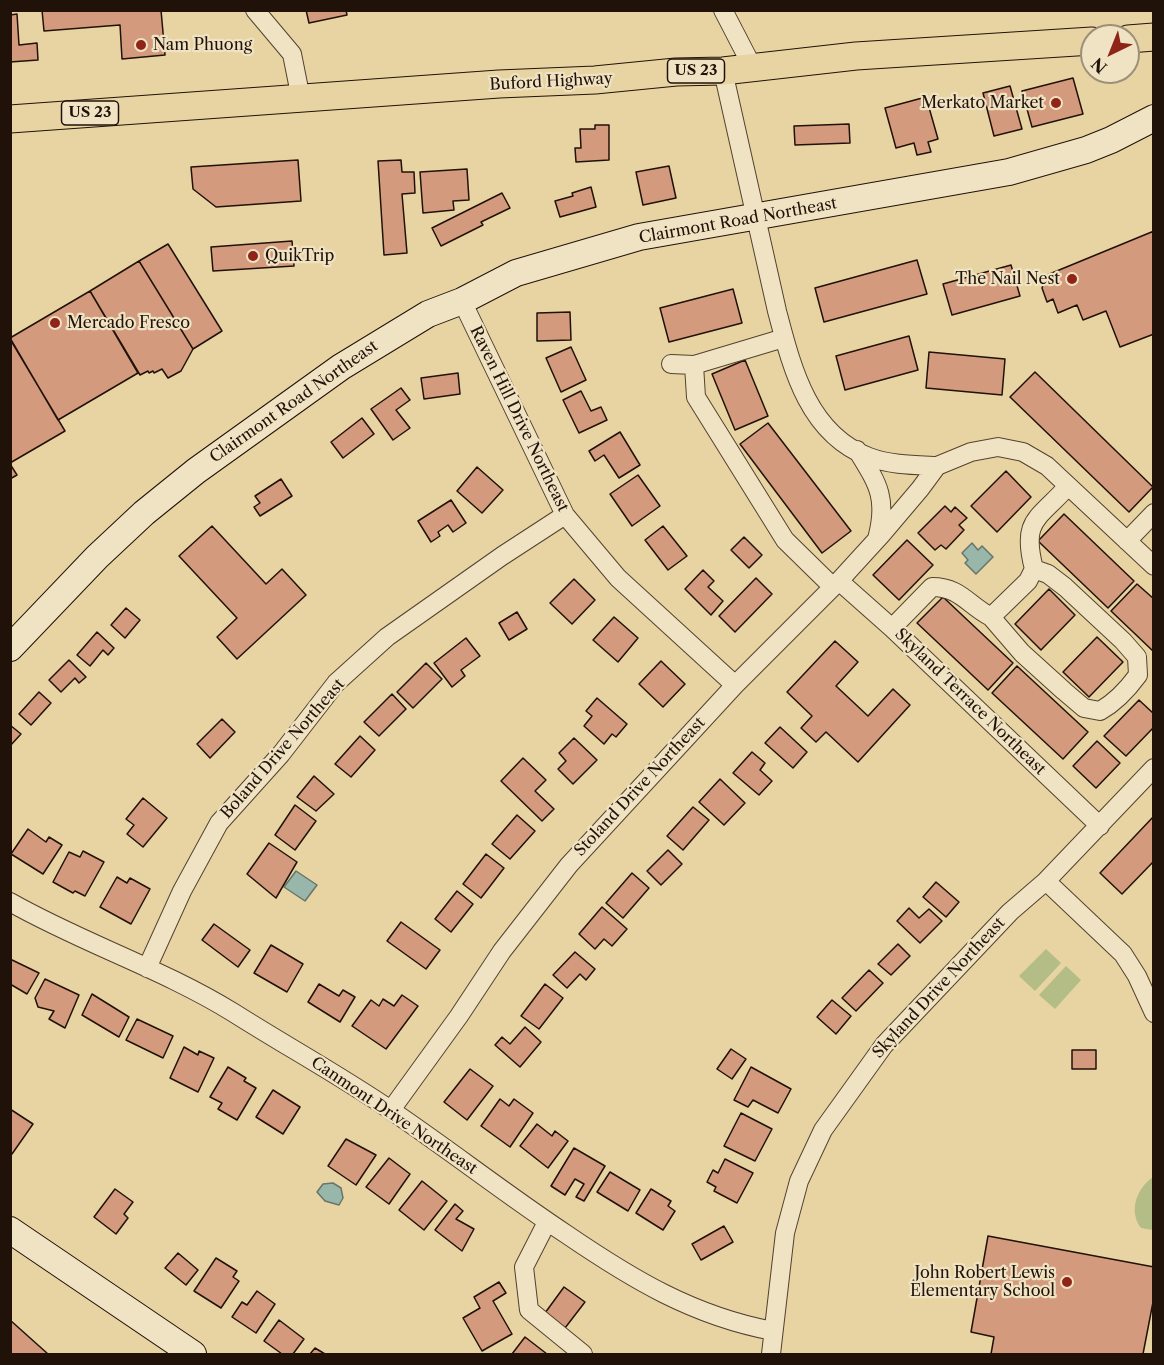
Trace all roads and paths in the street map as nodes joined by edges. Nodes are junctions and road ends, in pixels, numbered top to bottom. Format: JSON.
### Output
{"nodes":[{"id":1,"x":255,"y":10,"type":"edge"},
{"id":2,"x":723,"y":10,"type":"edge"},
{"id":3,"x":1080,"y":42,"type":"edge"},
{"id":4,"x":753,"y":68,"type":"junction"},
{"id":5,"x":723,"y":71,"type":"junction"},
{"id":6,"x":301,"y":99,"type":"junction"},
{"id":7,"x":1154,"y":118,"type":"edge"},
{"id":8,"x":10,"y":119,"type":"edge"},
{"id":9,"x":757,"y":217,"type":"junction"},
{"id":10,"x":462,"y":301,"type":"junction"},
{"id":11,"x":784,"y":338,"type":"junction"},
{"id":12,"x":671,"y":364,"type":"dead end"},
{"id":13,"x":694,"y":365,"type":"junction"},
{"id":14,"x":856,"y":450,"type":"junction"},
{"id":15,"x":937,"y":466,"type":"junction"},
{"id":16,"x":1068,"y":486,"type":"junction"},
{"id":17,"x":1154,"y":513,"type":"edge"},
{"id":18,"x":565,"y":516,"type":"junction"},
{"id":19,"x":876,"y":540,"type":"junction"},
{"id":20,"x":1127,"y":541,"type":"junction"},
{"id":21,"x":1154,"y":566,"type":"edge"},
{"id":22,"x":1034,"y":569,"type":"junction"},
{"id":23,"x":836,"y":584,"type":"junction"},
{"id":24,"x":991,"y":617,"type":"junction"},
{"id":25,"x":892,"y":628,"type":"junction"},
{"id":26,"x":10,"y":648,"type":"edge"},
{"id":27,"x":735,"y":685,"type":"junction"},
{"id":28,"x":1154,"y":768,"type":"edge"},
{"id":29,"x":1100,"y":826,"type":"junction"},
{"id":30,"x":1046,"y":881,"type":"junction"},
{"id":31,"x":10,"y":902,"type":"edge"},
{"id":32,"x":147,"y":968,"type":"junction"},
{"id":33,"x":1154,"y":1013,"type":"edge"},
{"id":34,"x":391,"y":1110,"type":"junction"},
{"id":35,"x":547,"y":1222,"type":"junction"},
{"id":36,"x":10,"y":1230,"type":"edge"},
{"id":37,"x":773,"y":1331,"type":"junction"},
{"id":38,"x":188,"y":1353,"type":"edge"},
{"id":39,"x":583,"y":1354,"type":"edge"},
{"id":40,"x":771,"y":1354,"type":"edge"}],
"edges":[{"from":1,"to":6,"type":"street"},
{"from":2,"to":4,"type":"street"},
{"from":3,"to":4,"type":"main road","name":"Buford Highway","number":"US 23"},
{"from":4,"to":5,"type":"main road","name":"Buford Highway","number":"US 23"},
{"from":5,"to":6,"type":"main road","name":"Buford Highway","number":"US 23"},
{"from":5,"to":9,"type":"street"},
{"from":6,"to":8,"type":"main road","name":"Buford Highway","number":"US 23"},
{"from":7,"to":9,"type":"main road","name":"Clairmont Road Northeast"},
{"from":9,"to":10,"type":"main road","name":"Clairmont Road Northeast"},
{"from":9,"to":11,"type":"street"},
{"from":10,"to":18,"type":"street","name":"Raven Hill Drive Northeast"},
{"from":10,"to":26,"type":"main road","name":"Clairmont Road Northeast"},
{"from":11,"to":13,"type":"street"},
{"from":11,"to":14,"type":"street"},
{"from":12,"to":13,"type":"street"},
{"from":13,"to":23,"type":"street","name":"Skyland Terrace Northeast"},
{"from":14,"to":15,"type":"street"},
{"from":14,"to":19,"type":"street"},
{"from":15,"to":16,"type":"street"},
{"from":15,"to":19,"type":"street","name":"Stoland Drive Northeast"},
{"from":16,"to":20,"type":"street"},
{"from":16,"to":22,"type":"street"},
{"from":17,"to":20,"type":"street"},
{"from":18,"to":27,"type":"street","name":"Raven Hill Drive Northeast"},
{"from":18,"to":32,"type":"street","name":"Boland Drive Northeast"},
{"from":19,"to":23,"type":"street","name":"Stoland Drive Northeast"},
{"from":20,"to":21,"type":"street"},
{"from":22,"to":24,"type":"street"},
{"from":22,"to":24,"type":"street"},
{"from":23,"to":25,"type":"street","name":"Skyland Terrace Northeast"},
{"from":23,"to":27,"type":"street","name":"Stoland Drive Northeast"},
{"from":24,"to":25,"type":"street"},
{"from":25,"to":29,"type":"street","name":"Skyland Terrace Northeast"},
{"from":27,"to":34,"type":"street","name":"Stoland Drive Northeast"},
{"from":28,"to":29,"type":"street","name":"Skyland Drive Northeast"},
{"from":29,"to":30,"type":"street","name":"Skyland Drive Northeast"},
{"from":30,"to":33,"type":"street"},
{"from":30,"to":37,"type":"street","name":"Skyland Drive Northeast"},
{"from":31,"to":32,"type":"street","name":"Canmont Drive Northeast"},
{"from":32,"to":34,"type":"street","name":"Canmont Drive Northeast"},
{"from":34,"to":35,"type":"street","name":"Canmont Drive Northeast"},
{"from":35,"to":37,"type":"street","name":"Canmont Drive Northeast"},
{"from":35,"to":39,"type":"street"},
{"from":36,"to":38,"type":"main road"},
{"from":37,"to":40,"type":"street","name":"Skyland Drive Northeast"}]}
